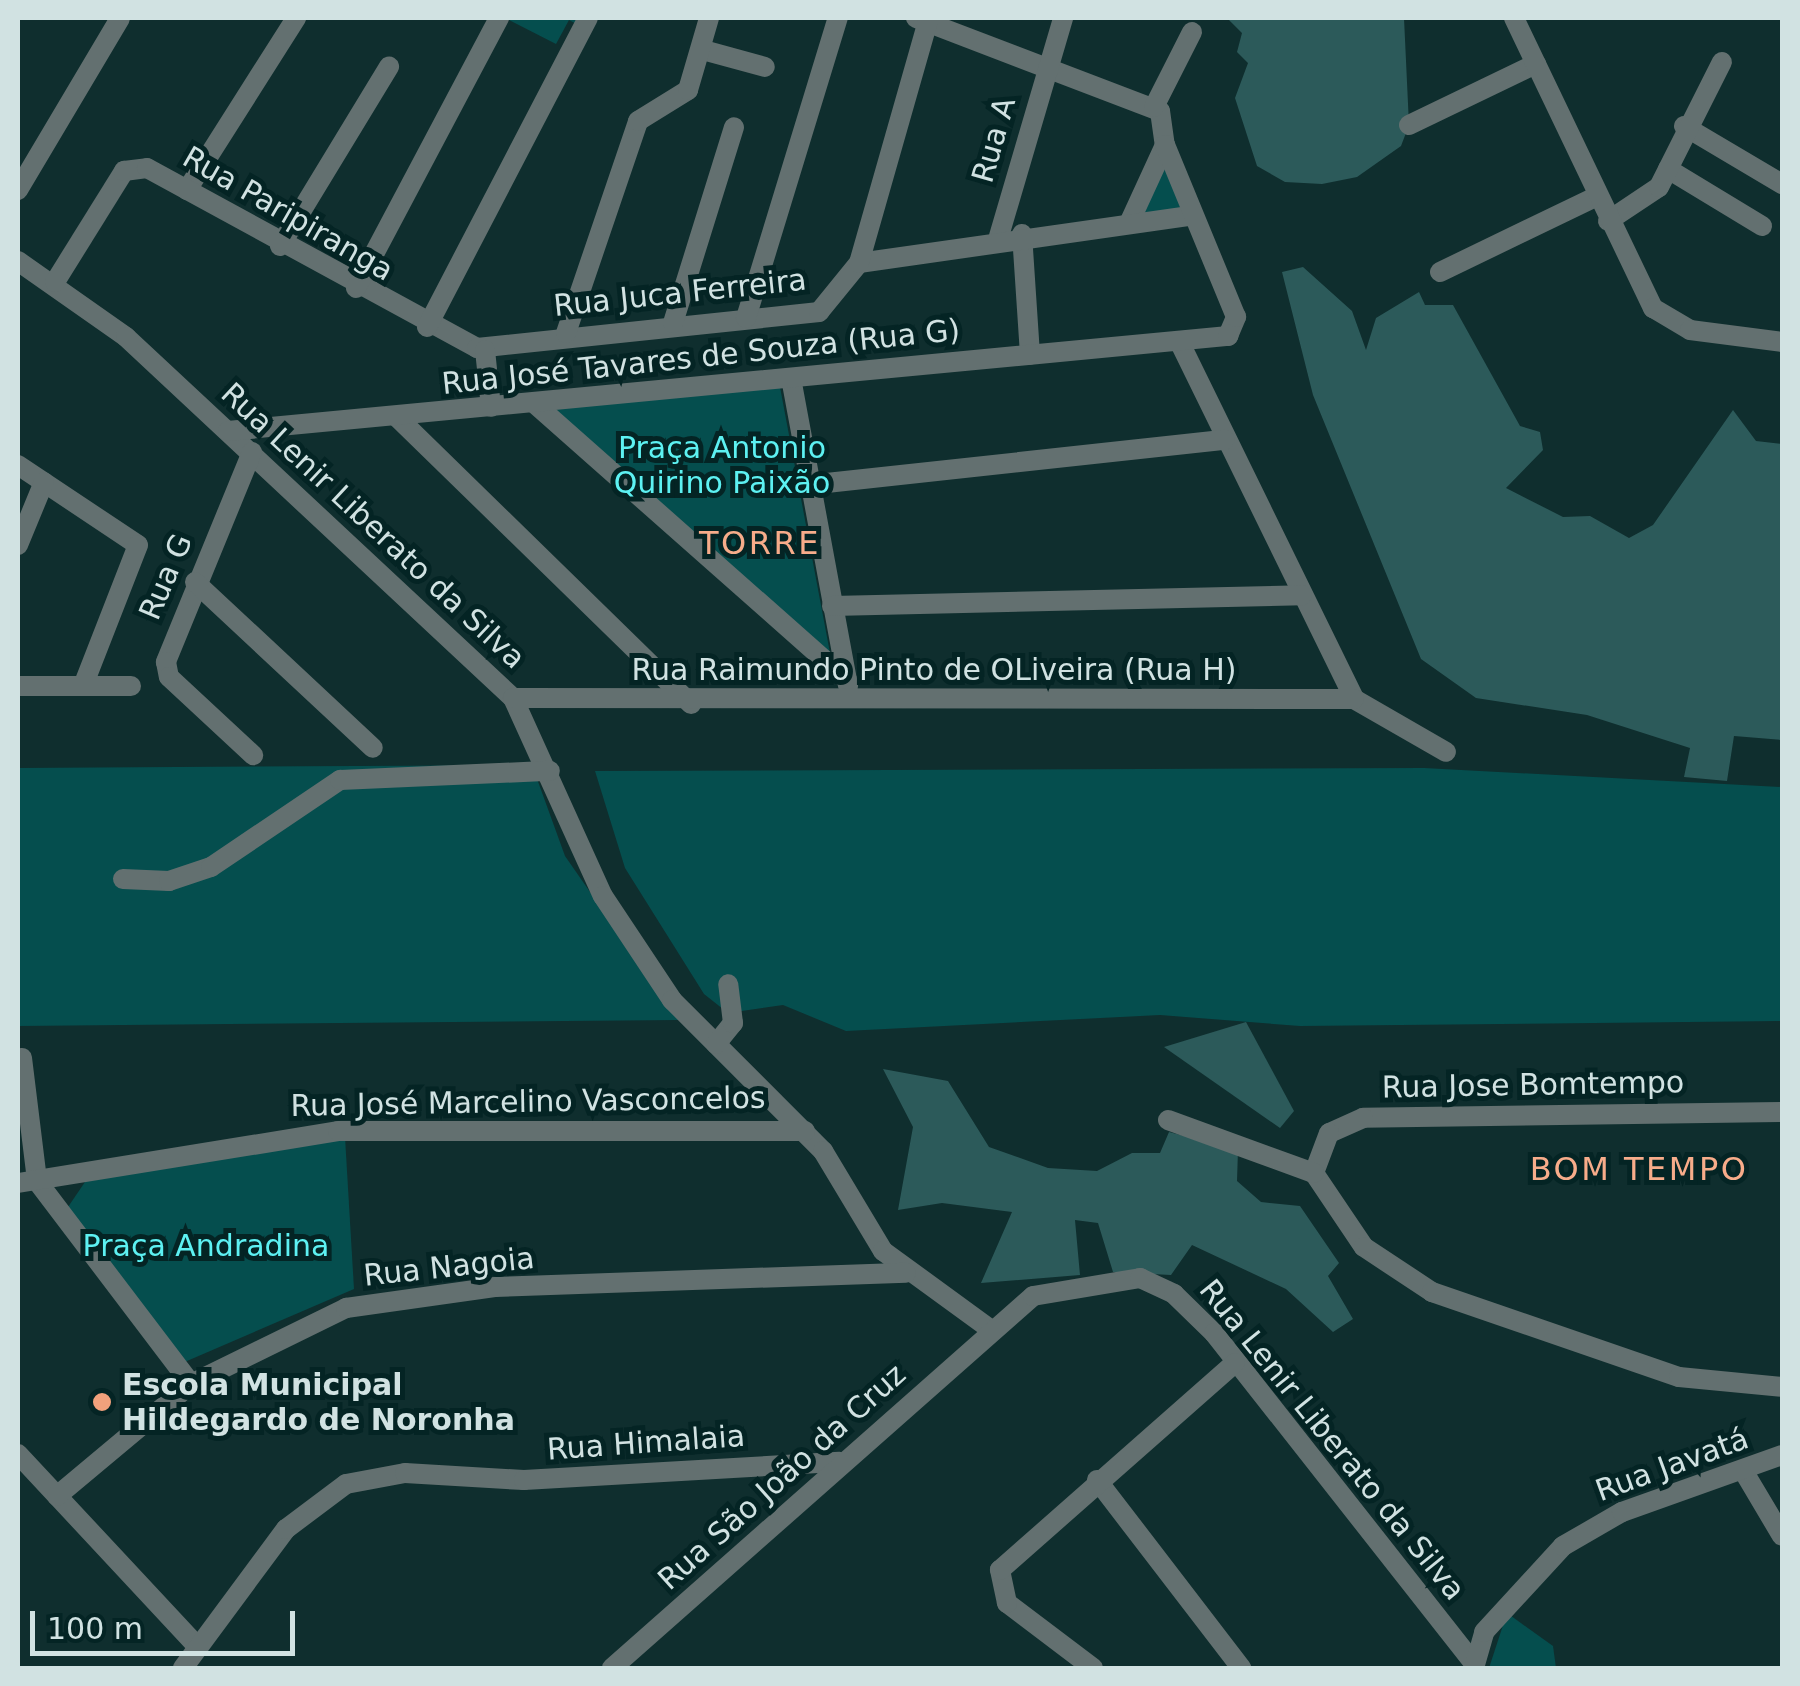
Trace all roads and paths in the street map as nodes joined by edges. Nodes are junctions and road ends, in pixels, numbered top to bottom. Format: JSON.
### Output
{"nodes":[{"id":1,"x":120,"y":18,"type":"edge"},
{"id":2,"x":296,"y":18,"type":"edge"},
{"id":3,"x":498,"y":18,"type":"edge"},
{"id":4,"x":588,"y":18,"type":"edge"},
{"id":5,"x":710,"y":18,"type":"edge"},
{"id":6,"x":838,"y":18,"type":"edge"},
{"id":7,"x":1063,"y":18,"type":"edge"},
{"id":8,"x":922,"y":19,"type":"edge"},
{"id":9,"x":1517,"y":19,"type":"edge"},
{"id":10,"x":1192,"y":32,"type":"dead end"},
{"id":11,"x":703,"y":50,"type":"junction"},
{"id":12,"x":1048,"y":61,"type":"junction"},
{"id":13,"x":1722,"y":62,"type":"dead end"},
{"id":14,"x":1536,"y":64,"type":"junction"},
{"id":15,"x":765,"y":67,"type":"dead end"},
{"id":16,"x":389,"y":68,"type":"dead end"},
{"id":17,"x":1154,"y":106,"type":"junction"},
{"id":18,"x":1409,"y":125,"type":"dead end"},
{"id":19,"x":1684,"y":126,"type":"junction"},
{"id":20,"x":734,"y":127,"type":"dead end"},
{"id":21,"x":1166,"y":138,"type":"junction"},
{"id":22,"x":1668,"y":169,"type":"junction"},
{"id":23,"x":1782,"y":184,"type":"edge"},
{"id":24,"x":18,"y":190,"type":"edge"},
{"id":25,"x":187,"y":190,"type":"junction"},
{"id":26,"x":1595,"y":197,"type":"junction"},
{"id":27,"x":1190,"y":216,"type":"junction"},
{"id":28,"x":1130,"y":221,"type":"junction"},
{"id":29,"x":1608,"y":221,"type":"junction"},
{"id":30,"x":1762,"y":226,"type":"dead end"},
{"id":31,"x":1022,"y":234,"type":"junction"},
{"id":32,"x":998,"y":236,"type":"junction"},
{"id":33,"x":280,"y":246,"type":"junction"},
{"id":34,"x":18,"y":261,"type":"edge"},
{"id":35,"x":859,"y":262,"type":"junction"},
{"id":36,"x":1440,"y":272,"type":"dead end"},
{"id":37,"x":55,"y":282,"type":"junction"},
{"id":38,"x":356,"y":288,"type":"junction"},
{"id":39,"x":746,"y":318,"type":"junction"},
{"id":40,"x":673,"y":323,"type":"junction"},
{"id":41,"x":427,"y":327,"type":"junction"},
{"id":42,"x":566,"y":332,"type":"junction"},
{"id":43,"x":1179,"y":341,"type":"junction"},
{"id":44,"x":1782,"y":342,"type":"edge"},
{"id":45,"x":485,"y":350,"type":"junction"},
{"id":46,"x":1030,"y":355,"type":"junction"},
{"id":47,"x":791,"y":378,"type":"junction"},
{"id":48,"x":534,"y":404,"type":"junction"},
{"id":49,"x":492,"y":407,"type":"junction"},
{"id":50,"x":397,"y":417,"type":"junction"},
{"id":51,"x":228,"y":431,"type":"junction"},
{"id":52,"x":1225,"y":440,"type":"junction"},
{"id":53,"x":252,"y":452,"type":"junction"},
{"id":54,"x":18,"y":465,"type":"edge"},
{"id":55,"x":44,"y":482,"type":"junction"},
{"id":56,"x":808,"y":485,"type":"junction"},
{"id":57,"x":18,"y":545,"type":"edge"},
{"id":58,"x":195,"y":582,"type":"junction"},
{"id":59,"x":1302,"y":596,"type":"junction"},
{"id":60,"x":832,"y":606,"type":"junction"},
{"id":61,"x":847,"y":680,"type":"junction"},
{"id":62,"x":18,"y":686,"type":"edge"},
{"id":63,"x":83,"y":686,"type":"junction"},
{"id":64,"x":132,"y":686,"type":"dead end"},
{"id":65,"x":513,"y":698,"type":"junction"},
{"id":66,"x":1354,"y":698,"type":"junction"},
{"id":67,"x":851,"y":702,"type":"junction"},
{"id":68,"x":691,"y":704,"type":"junction"},
{"id":69,"x":373,"y":748,"type":"dead end"},
{"id":70,"x":1446,"y":752,"type":"dead end"},
{"id":71,"x":254,"y":755,"type":"dead end"},
{"id":72,"x":550,"y":772,"type":"junction"},
{"id":73,"x":123,"y":880,"type":"dead end"},
{"id":74,"x":728,"y":984,"type":"dead end"},
{"id":75,"x":716,"y":1044,"type":"junction"},
{"id":76,"x":22,"y":1058,"type":"dead end"},
{"id":77,"x":1782,"y":1112,"type":"edge"},
{"id":78,"x":1168,"y":1120,"type":"dead end"},
{"id":79,"x":805,"y":1130,"type":"junction"},
{"id":80,"x":1314,"y":1173,"type":"junction"},
{"id":81,"x":27,"y":1182,"type":"edge"},
{"id":82,"x":906,"y":1273,"type":"junction"},
{"id":83,"x":990,"y":1329,"type":"junction"},
{"id":84,"x":1235,"y":1363,"type":"junction"},
{"id":85,"x":191,"y":1384,"type":"junction"},
{"id":86,"x":1782,"y":1386,"type":"edge"},
{"id":87,"x":18,"y":1454,"type":"edge"},
{"id":88,"x":1782,"y":1456,"type":"edge"},
{"id":89,"x":840,"y":1462,"type":"junction"},
{"id":90,"x":1744,"y":1472,"type":"junction"},
{"id":91,"x":1097,"y":1480,"type":"junction"},
{"id":92,"x":57,"y":1496,"type":"junction"},
{"id":93,"x":1782,"y":1536,"type":"edge"},
{"id":94,"x":198,"y":1647,"type":"junction"},
{"id":95,"x":1474,"y":1666,"type":"edge"},
{"id":96,"x":183,"y":1668,"type":"edge"},
{"id":97,"x":612,"y":1668,"type":"edge"},
{"id":98,"x":1093,"y":1668,"type":"edge"},
{"id":99,"x":1241,"y":1668,"type":"edge"}],
"edges":[{"from":1,"to":24,"type":"street"},
{"from":2,"to":25,"type":"street"},
{"from":3,"to":38,"type":"street"},
{"from":4,"to":41,"type":"street"},
{"from":5,"to":11,"type":"street"},
{"from":6,"to":39,"type":"street"},
{"from":7,"to":12,"type":"street","name":"Rua A"},
{"from":8,"to":12,"type":"street"},
{"from":8,"to":35,"type":"street","name":"Rua Juca Ferreira"},
{"from":9,"to":14,"type":"street"},
{"from":10,"to":17,"type":"street"},
{"from":11,"to":15,"type":"street"},
{"from":11,"to":42,"type":"street"},
{"from":12,"to":17,"type":"street"},
{"from":12,"to":32,"type":"street","name":"Rua A"},
{"from":13,"to":19,"type":"street"},
{"from":14,"to":18,"type":"street"},
{"from":14,"to":26,"type":"street"},
{"from":16,"to":33,"type":"street"},
{"from":17,"to":21,"type":"street"},
{"from":19,"to":22,"type":"street"},
{"from":19,"to":23,"type":"street"},
{"from":20,"to":40,"type":"street"},
{"from":21,"to":27,"type":"street"},
{"from":21,"to":28,"type":"street"},
{"from":22,"to":29,"type":"street"},
{"from":22,"to":30,"type":"street"},
{"from":25,"to":33,"type":"street","name":"Rua Paripiranga"},
{"from":25,"to":37,"type":"street","name":"Rua Paripiranga"},
{"from":26,"to":29,"type":"street"},
{"from":26,"to":36,"type":"street"},
{"from":27,"to":28,"type":"street"},
{"from":27,"to":43,"type":"street","name":"Rua José Tavares de Souza (Rua G)"},
{"from":28,"to":31,"type":"street"},
{"from":29,"to":44,"type":"street"},
{"from":31,"to":32,"type":"street"},
{"from":31,"to":46,"type":"street"},
{"from":32,"to":35,"type":"street"},
{"from":33,"to":38,"type":"street","name":"Rua Paripiranga"},
{"from":34,"to":37,"type":"street","name":"Rua Lenir Liberato da Silva"},
{"from":35,"to":39,"type":"street","name":"Rua Juca Ferreira"},
{"from":37,"to":51,"type":"street","name":"Rua Lenir Liberato da Silva"},
{"from":38,"to":41,"type":"street","name":"Rua Paripiranga"},
{"from":39,"to":40,"type":"street","name":"Rua Juca Ferreira"},
{"from":40,"to":42,"type":"street","name":"Rua Juca Ferreira"},
{"from":41,"to":45,"type":"street","name":"Rua Paripiranga"},
{"from":42,"to":45,"type":"street","name":"Rua Juca Ferreira"},
{"from":43,"to":46,"type":"street","name":"Rua José Tavares de Souza (Rua G)"},
{"from":43,"to":52,"type":"street"},
{"from":45,"to":49,"type":"street"},
{"from":46,"to":47,"type":"street","name":"Rua José Tavares de Souza (Rua G)"},
{"from":47,"to":48,"type":"street","name":"Rua José Tavares de Souza (Rua G)"},
{"from":47,"to":56,"type":"street"},
{"from":48,"to":49,"type":"street","name":"Rua José Tavares de Souza (Rua G)"},
{"from":48,"to":61,"type":"street"},
{"from":49,"to":50,"type":"street","name":"Rua José Tavares de Souza (Rua G)"},
{"from":50,"to":51,"type":"street","name":"Rua José Tavares de Souza (Rua G)"},
{"from":50,"to":68,"type":"street"},
{"from":51,"to":53,"type":"street","name":"Rua Lenir Liberato da Silva"},
{"from":52,"to":56,"type":"street"},
{"from":52,"to":59,"type":"street"},
{"from":53,"to":58,"type":"street","name":"Rua G"},
{"from":53,"to":65,"type":"street","name":"Rua Lenir Liberato da Silva"},
{"from":54,"to":55,"type":"street"},
{"from":55,"to":57,"type":"street"},
{"from":55,"to":63,"type":"street"},
{"from":56,"to":60,"type":"street"},
{"from":58,"to":69,"type":"street"},
{"from":58,"to":71,"type":"street","name":"Rua G"},
{"from":59,"to":60,"type":"street"},
{"from":59,"to":66,"type":"street"},
{"from":60,"to":61,"type":"street"},
{"from":61,"to":67,"type":"street"},
{"from":62,"to":63,"type":"street"},
{"from":63,"to":64,"type":"street"},
{"from":65,"to":68,"type":"street","name":"Rua Raimundo Pinto de OLiveira (Rua H)"},
{"from":65,"to":72,"type":"street","name":"Rua Lenir Liberato da Silva"},
{"from":66,"to":67,"type":"street","name":"Rua Raimundo Pinto de OLiveira (Rua H)"},
{"from":66,"to":70,"type":"street"},
{"from":67,"to":68,"type":"street","name":"Rua Raimundo Pinto de OLiveira (Rua H)"},
{"from":72,"to":73,"type":"street"},
{"from":72,"to":75,"type":"street","name":"Rua Lenir Liberato da Silva"},
{"from":74,"to":75,"type":"street"},
{"from":75,"to":79,"type":"street","name":"Rua Lenir Liberato da Silva"},
{"from":76,"to":81,"type":"street"},
{"from":77,"to":80,"type":"street","name":"Rua Jose Bomtempo"},
{"from":78,"to":80,"type":"street"},
{"from":79,"to":81,"type":"street","name":"Rua José Marcelino Vasconcelos"},
{"from":79,"to":82,"type":"street","name":"Rua Lenir Liberato da Silva"},
{"from":80,"to":86,"type":"street"},
{"from":81,"to":85,"type":"street"},
{"from":82,"to":83,"type":"street","name":"Rua Lenir Liberato da Silva"},
{"from":82,"to":85,"type":"street","name":"Rua Nagoia"},
{"from":83,"to":84,"type":"street","name":"Rua Lenir Liberato da Silva"},
{"from":83,"to":89,"type":"street","name":"Rua São João da Cruz"},
{"from":84,"to":91,"type":"street"},
{"from":84,"to":95,"type":"street","name":"Rua Lenir Liberato da Silva"},
{"from":85,"to":92,"type":"street","name":"Rua Nagoia"},
{"from":87,"to":92,"type":"street"},
{"from":88,"to":90,"type":"street","name":"Rua Javatá"},
{"from":89,"to":94,"type":"street","name":"Rua Himalaia"},
{"from":89,"to":97,"type":"street","name":"Rua São João da Cruz"},
{"from":90,"to":93,"type":"street"},
{"from":90,"to":95,"type":"street","name":"Rua Javatá"},
{"from":91,"to":98,"type":"street"},
{"from":91,"to":99,"type":"street"},
{"from":92,"to":94,"type":"street"},
{"from":94,"to":96,"type":"street","name":"Rua Himalaia"}]}
